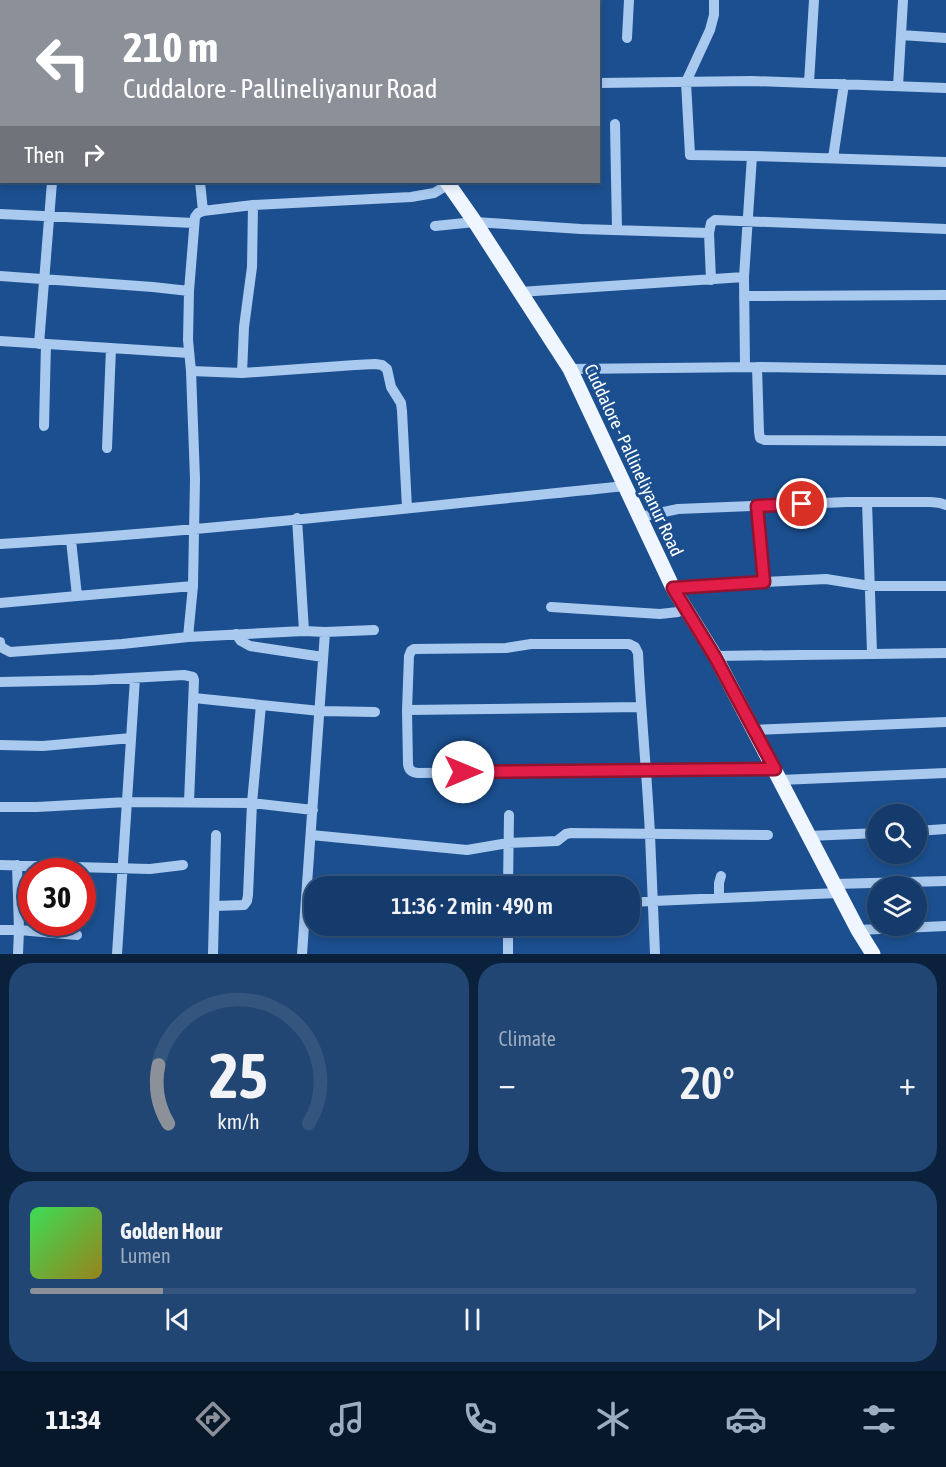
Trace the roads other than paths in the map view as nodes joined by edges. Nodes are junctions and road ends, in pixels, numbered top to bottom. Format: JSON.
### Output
{"nodes":[{"id":1,"x":629,"y":0,"type":"edge"},
{"id":2,"x":714,"y":0,"type":"edge"},
{"id":3,"x":814,"y":0,"type":"edge"},
{"id":4,"x":903,"y":0,"type":"edge"},
{"id":5,"x":901,"y":35,"type":"junction"},
{"id":6,"x":627,"y":38,"type":"dead end"},
{"id":7,"x":946,"y":38,"type":"edge"},
{"id":8,"x":686,"y":82,"type":"junction"},
{"id":9,"x":600,"y":83,"type":"edge"},
{"id":10,"x":810,"y":83,"type":"junction"},
{"id":11,"x":844,"y":84,"type":"junction"},
{"id":12,"x":898,"y":86,"type":"junction"},
{"id":13,"x":946,"y":88,"type":"edge"},
{"id":14,"x":615,"y":124,"type":"dead end"},
{"id":15,"x":752,"y":156,"type":"junction"},
{"id":16,"x":833,"y":158,"type":"junction"},
{"id":17,"x":946,"y":162,"type":"edge"},
{"id":18,"x":52,"y":183,"type":"edge"},
{"id":19,"x":200,"y":183,"type":"edge"},
{"id":20,"x":448,"y":183,"type":"edge"},
{"id":21,"x":253,"y":205,"type":"junction"},
{"id":22,"x":203,"y":211,"type":"junction"},
{"id":23,"x":0,"y":214,"type":"edge"},
{"id":24,"x":48,"y":217,"type":"junction"},
{"id":25,"x":747,"y":221,"type":"junction"},
{"id":26,"x":475,"y":222,"type":"junction"},
{"id":27,"x":194,"y":223,"type":"junction"},
{"id":28,"x":435,"y":226,"type":"dead end"},
{"id":29,"x":617,"y":230,"type":"junction"},
{"id":30,"x":946,"y":230,"type":"edge"},
{"id":31,"x":709,"y":233,"type":"junction"},
{"id":32,"x":0,"y":276,"type":"edge"},
{"id":33,"x":744,"y":277,"type":"junction"},
{"id":34,"x":44,"y":279,"type":"junction"},
{"id":35,"x":711,"y":280,"type":"junction"},
{"id":36,"x":189,"y":291,"type":"junction"},
{"id":37,"x":520,"y":292,"type":"junction"},
{"id":38,"x":946,"y":295,"type":"edge"},
{"id":39,"x":744,"y":296,"type":"junction"},
{"id":40,"x":0,"y":340,"type":"edge"},
{"id":41,"x":43,"y":344,"type":"junction"},
{"id":42,"x":111,"y":348,"type":"junction"},
{"id":43,"x":189,"y":353,"type":"junction"},
{"id":44,"x":745,"y":367,"type":"junction"},
{"id":45,"x":757,"y":367,"type":"junction"},
{"id":46,"x":570,"y":369,"type":"junction"},
{"id":47,"x":946,"y":370,"type":"edge"},
{"id":48,"x":191,"y":371,"type":"junction"},
{"id":49,"x":242,"y":373,"type":"junction"},
{"id":50,"x":44,"y":426,"type":"dead end"},
{"id":51,"x":946,"y":441,"type":"edge"},
{"id":52,"x":107,"y":448,"type":"dead end"},
{"id":53,"x":626,"y":486,"type":"junction"},
{"id":54,"x":867,"y":502,"type":"junction"},
{"id":55,"x":946,"y":505,"type":"edge"},
{"id":56,"x":757,"y":506,"type":"junction"},
{"id":57,"x":407,"y":508,"type":"junction"},
{"id":58,"x":640,"y":517,"type":"junction"},
{"id":59,"x":297,"y":518,"type":"junction"},
{"id":60,"x":193,"y":529,"type":"junction"},
{"id":61,"x":71,"y":540,"type":"junction"},
{"id":62,"x":0,"y":544,"type":"edge"},
{"id":63,"x":764,"y":582,"type":"junction"},
{"id":64,"x":192,"y":586,"type":"junction"},
{"id":65,"x":870,"y":586,"type":"junction"},
{"id":66,"x":946,"y":586,"type":"edge"},
{"id":67,"x":673,"y":588,"type":"junction"},
{"id":68,"x":77,"y":596,"type":"junction"},
{"id":69,"x":0,"y":603,"type":"edge"},
{"id":70,"x":551,"y":607,"type":"dead end"},
{"id":71,"x":685,"y":608,"type":"junction"},
{"id":72,"x":304,"y":630,"type":"junction"},
{"id":73,"x":374,"y":630,"type":"dead end"},
{"id":74,"x":325,"y":632,"type":"junction"},
{"id":75,"x":236,"y":634,"type":"junction"},
{"id":76,"x":188,"y":636,"type":"junction"},
{"id":77,"x":0,"y":642,"type":"edge"},
{"id":78,"x":872,"y":653,"type":"junction"},
{"id":79,"x":946,"y":653,"type":"edge"},
{"id":80,"x":323,"y":657,"type":"junction"},
{"id":81,"x":715,"y":657,"type":"junction"},
{"id":82,"x":135,"y":678,"type":"junction"},
{"id":83,"x":0,"y":682,"type":"edge"},
{"id":84,"x":194,"y":698,"type":"junction"},
{"id":85,"x":261,"y":705,"type":"junction"},
{"id":86,"x":641,"y":707,"type":"junction"},
{"id":87,"x":407,"y":710,"type":"junction"},
{"id":88,"x":320,"y":711,"type":"junction"},
{"id":89,"x":375,"y":712,"type":"dead end"},
{"id":90,"x":946,"y":722,"type":"edge"},
{"id":91,"x":753,"y":730,"type":"junction"},
{"id":92,"x":131,"y":738,"type":"junction"},
{"id":93,"x":0,"y":745,"type":"edge"},
{"id":94,"x":645,"y":771,"type":"junction"},
{"id":95,"x":946,"y":773,"type":"edge"},
{"id":96,"x":777,"y":775,"type":"junction"},
{"id":97,"x":127,"y":802,"type":"junction"},
{"id":98,"x":189,"y":802,"type":"junction"},
{"id":99,"x":252,"y":803,"type":"junction"},
{"id":100,"x":0,"y":807,"type":"edge"},
{"id":101,"x":313,"y":810,"type":"junction"},
{"id":102,"x":509,"y":815,"type":"dead end"},
{"id":103,"x":946,"y":829,"type":"edge"},
{"id":104,"x":927,"y":830,"type":"edge"},
{"id":105,"x":867,"y":833,"type":"edge"},
{"id":106,"x":216,"y":835,"type":"dead end"},
{"id":107,"x":311,"y":835,"type":"junction"},
{"id":108,"x":650,"y":835,"type":"junction"},
{"id":109,"x":768,"y":835,"type":"dead end"},
{"id":110,"x":809,"y":836,"type":"junction"},
{"id":111,"x":508,"y":843,"type":"junction"},
{"id":112,"x":0,"y":865,"type":"edge"},
{"id":113,"x":17,"y":865,"type":"junction"},
{"id":114,"x":183,"y":865,"type":"dead end"},
{"id":115,"x":123,"y":867,"type":"junction"},
{"id":116,"x":311,"y":876,"type":"edge"},
{"id":117,"x":508,"y":876,"type":"edge"},
{"id":118,"x":721,"y":876,"type":"dead end"},
{"id":119,"x":946,"y":880,"type":"edge"},
{"id":120,"x":836,"y":888,"type":"junction"},
{"id":121,"x":719,"y":897,"type":"junction"},
{"id":122,"x":18,"y":898,"type":"edge"},
{"id":123,"x":652,"y":900,"type":"junction"},
{"id":124,"x":640,"y":901,"type":"edge"},
{"id":125,"x":215,"y":906,"type":"junction"},
{"id":126,"x":946,"y":926,"type":"edge"},
{"id":127,"x":0,"y":930,"type":"edge"},
{"id":128,"x":18,"y":930,"type":"edge"},
{"id":129,"x":858,"y":930,"type":"junction"},
{"id":130,"x":19,"y":936,"type":"edge"},
{"id":131,"x":305,"y":936,"type":"edge"},
{"id":132,"x":508,"y":936,"type":"edge"},
{"id":133,"x":18,"y":954,"type":"edge"},
{"id":134,"x":117,"y":954,"type":"edge"},
{"id":135,"x":213,"y":954,"type":"edge"},
{"id":136,"x":302,"y":954,"type":"edge"},
{"id":137,"x":508,"y":954,"type":"edge"},
{"id":138,"x":655,"y":954,"type":"edge"},
{"id":139,"x":873,"y":954,"type":"edge"}],
"edges":[{"from":1,"to":6,"type":"street"},
{"from":2,"to":8,"type":"street"},
{"from":3,"to":10,"type":"street"},
{"from":4,"to":5,"type":"street"},
{"from":5,"to":7,"type":"street"},
{"from":5,"to":12,"type":"street"},
{"from":8,"to":9,"type":"street"},
{"from":8,"to":10,"type":"street"},
{"from":8,"to":15,"type":"street"},
{"from":10,"to":11,"type":"street"},
{"from":11,"to":12,"type":"street"},
{"from":11,"to":16,"type":"street"},
{"from":12,"to":13,"type":"street"},
{"from":14,"to":29,"type":"street"},
{"from":15,"to":16,"type":"street"},
{"from":15,"to":25,"type":"street"},
{"from":16,"to":17,"type":"street"},
{"from":18,"to":24,"type":"street"},
{"from":19,"to":22,"type":"street"},
{"from":20,"to":21,"type":"street"},
{"from":20,"to":26,"type":"main road","name":"Cuddalore - Pallineliyanur Road"},
{"from":21,"to":22,"type":"street"},
{"from":21,"to":49,"type":"street"},
{"from":22,"to":27,"type":"street"},
{"from":23,"to":24,"type":"street"},
{"from":24,"to":27,"type":"street"},
{"from":24,"to":34,"type":"street"},
{"from":25,"to":30,"type":"street"},
{"from":25,"to":31,"type":"street"},
{"from":25,"to":33,"type":"street"},
{"from":26,"to":28,"type":"street"},
{"from":26,"to":29,"type":"street"},
{"from":26,"to":37,"type":"main road","name":"Cuddalore - Pallineliyanur Road"},
{"from":27,"to":36,"type":"street"},
{"from":29,"to":31,"type":"street"},
{"from":31,"to":35,"type":"street"},
{"from":32,"to":34,"type":"street"},
{"from":33,"to":35,"type":"street"},
{"from":33,"to":39,"type":"street"},
{"from":34,"to":36,"type":"street"},
{"from":34,"to":41,"type":"street"},
{"from":35,"to":37,"type":"street"},
{"from":36,"to":43,"type":"street"},
{"from":37,"to":46,"type":"main road","name":"Cuddalore - Pallineliyanur Road"},
{"from":38,"to":39,"type":"street"},
{"from":39,"to":44,"type":"street"},
{"from":40,"to":41,"type":"street"},
{"from":41,"to":42,"type":"street"},
{"from":41,"to":50,"type":"street"},
{"from":42,"to":43,"type":"street"},
{"from":42,"to":52,"type":"street"},
{"from":43,"to":48,"type":"street"},
{"from":44,"to":45,"type":"street"},
{"from":44,"to":46,"type":"street"},
{"from":45,"to":47,"type":"street"},
{"from":45,"to":51,"type":"street"},
{"from":46,"to":53,"type":"main road","name":"Cuddalore - Pallineliyanur Road"},
{"from":48,"to":49,"type":"street"},
{"from":48,"to":60,"type":"street"},
{"from":49,"to":57,"type":"street"},
{"from":53,"to":57,"type":"street"},
{"from":53,"to":58,"type":"main road","name":"Cuddalore - Pallineliyanur Road"},
{"from":54,"to":55,"type":"street"},
{"from":54,"to":56,"type":"street"},
{"from":54,"to":65,"type":"street"},
{"from":56,"to":58,"type":"street"},
{"from":56,"to":63,"type":"street"},
{"from":57,"to":59,"type":"street"},
{"from":58,"to":67,"type":"main road","name":"Cuddalore - Pallineliyanur Road"},
{"from":59,"to":60,"type":"street"},
{"from":59,"to":72,"type":"street"},
{"from":60,"to":61,"type":"street"},
{"from":60,"to":64,"type":"street"},
{"from":61,"to":62,"type":"street"},
{"from":61,"to":68,"type":"street"},
{"from":63,"to":65,"type":"street"},
{"from":63,"to":67,"type":"street"},
{"from":64,"to":68,"type":"street"},
{"from":64,"to":76,"type":"street"},
{"from":65,"to":66,"type":"street"},
{"from":65,"to":78,"type":"street"},
{"from":67,"to":71,"type":"main road","name":"Cuddalore - Pallineliyanur Road"},
{"from":68,"to":69,"type":"street"},
{"from":70,"to":71,"type":"street"},
{"from":71,"to":81,"type":"main road","name":"Cuddalore - Pallineliyanur Road"},
{"from":72,"to":74,"type":"street"},
{"from":72,"to":75,"type":"street"},
{"from":73,"to":74,"type":"street"},
{"from":74,"to":80,"type":"street"},
{"from":75,"to":76,"type":"street"},
{"from":75,"to":80,"type":"street"},
{"from":76,"to":77,"type":"street"},
{"from":78,"to":79,"type":"street"},
{"from":78,"to":81,"type":"street"},
{"from":80,"to":88,"type":"street"},
{"from":81,"to":91,"type":"main road","name":"Cuddalore - Pallineliyanur Road"},
{"from":82,"to":83,"type":"street"},
{"from":82,"to":84,"type":"street"},
{"from":82,"to":92,"type":"street"},
{"from":84,"to":85,"type":"street"},
{"from":84,"to":98,"type":"street"},
{"from":85,"to":88,"type":"street"},
{"from":85,"to":99,"type":"street"},
{"from":86,"to":87,"type":"street"},
{"from":86,"to":87,"type":"street"},
{"from":86,"to":94,"type":"street"},
{"from":87,"to":94,"type":"street"},
{"from":88,"to":89,"type":"street"},
{"from":88,"to":101,"type":"street"},
{"from":90,"to":91,"type":"street"},
{"from":91,"to":96,"type":"main road","name":"Cuddalore - Pallineliyanur Road"},
{"from":92,"to":93,"type":"street"},
{"from":92,"to":97,"type":"street"},
{"from":94,"to":96,"type":"street"},
{"from":94,"to":108,"type":"street"},
{"from":95,"to":96,"type":"street"},
{"from":96,"to":110,"type":"main road","name":"Cuddalore - Pallineliyanur Road"},
{"from":97,"to":98,"type":"street"},
{"from":97,"to":100,"type":"street"},
{"from":97,"to":115,"type":"street"},
{"from":98,"to":99,"type":"street"},
{"from":99,"to":101,"type":"street"},
{"from":99,"to":125,"type":"street"},
{"from":101,"to":107,"type":"street"},
{"from":102,"to":111,"type":"street"},
{"from":103,"to":104,"type":"street"},
{"from":105,"to":110,"type":"street"},
{"from":106,"to":125,"type":"street"},
{"from":107,"to":111,"type":"street"},
{"from":107,"to":116,"type":"street"},
{"from":108,"to":109,"type":"street"},
{"from":108,"to":111,"type":"street"},
{"from":108,"to":123,"type":"street"},
{"from":110,"to":120,"type":"main road","name":"Cuddalore - Pallineliyanur Road"},
{"from":111,"to":117,"type":"street"},
{"from":112,"to":113,"type":"street"},
{"from":113,"to":115,"type":"street"},
{"from":113,"to":122,"type":"street"},
{"from":114,"to":115,"type":"street"},
{"from":115,"to":134,"type":"street"},
{"from":118,"to":121,"type":"street"},
{"from":119,"to":120,"type":"street"},
{"from":120,"to":121,"type":"street"},
{"from":120,"to":129,"type":"main road","name":"Cuddalore - Pallineliyanur Road"},
{"from":121,"to":123,"type":"street"},
{"from":123,"to":124,"type":"street"},
{"from":123,"to":138,"type":"street"},
{"from":125,"to":135,"type":"street"},
{"from":126,"to":129,"type":"street"},
{"from":127,"to":128,"type":"street"},
{"from":129,"to":139,"type":"main road","name":"Cuddalore - Pallineliyanur Road"},
{"from":130,"to":133,"type":"street"},
{"from":131,"to":136,"type":"street"},
{"from":132,"to":137,"type":"street"}]}
